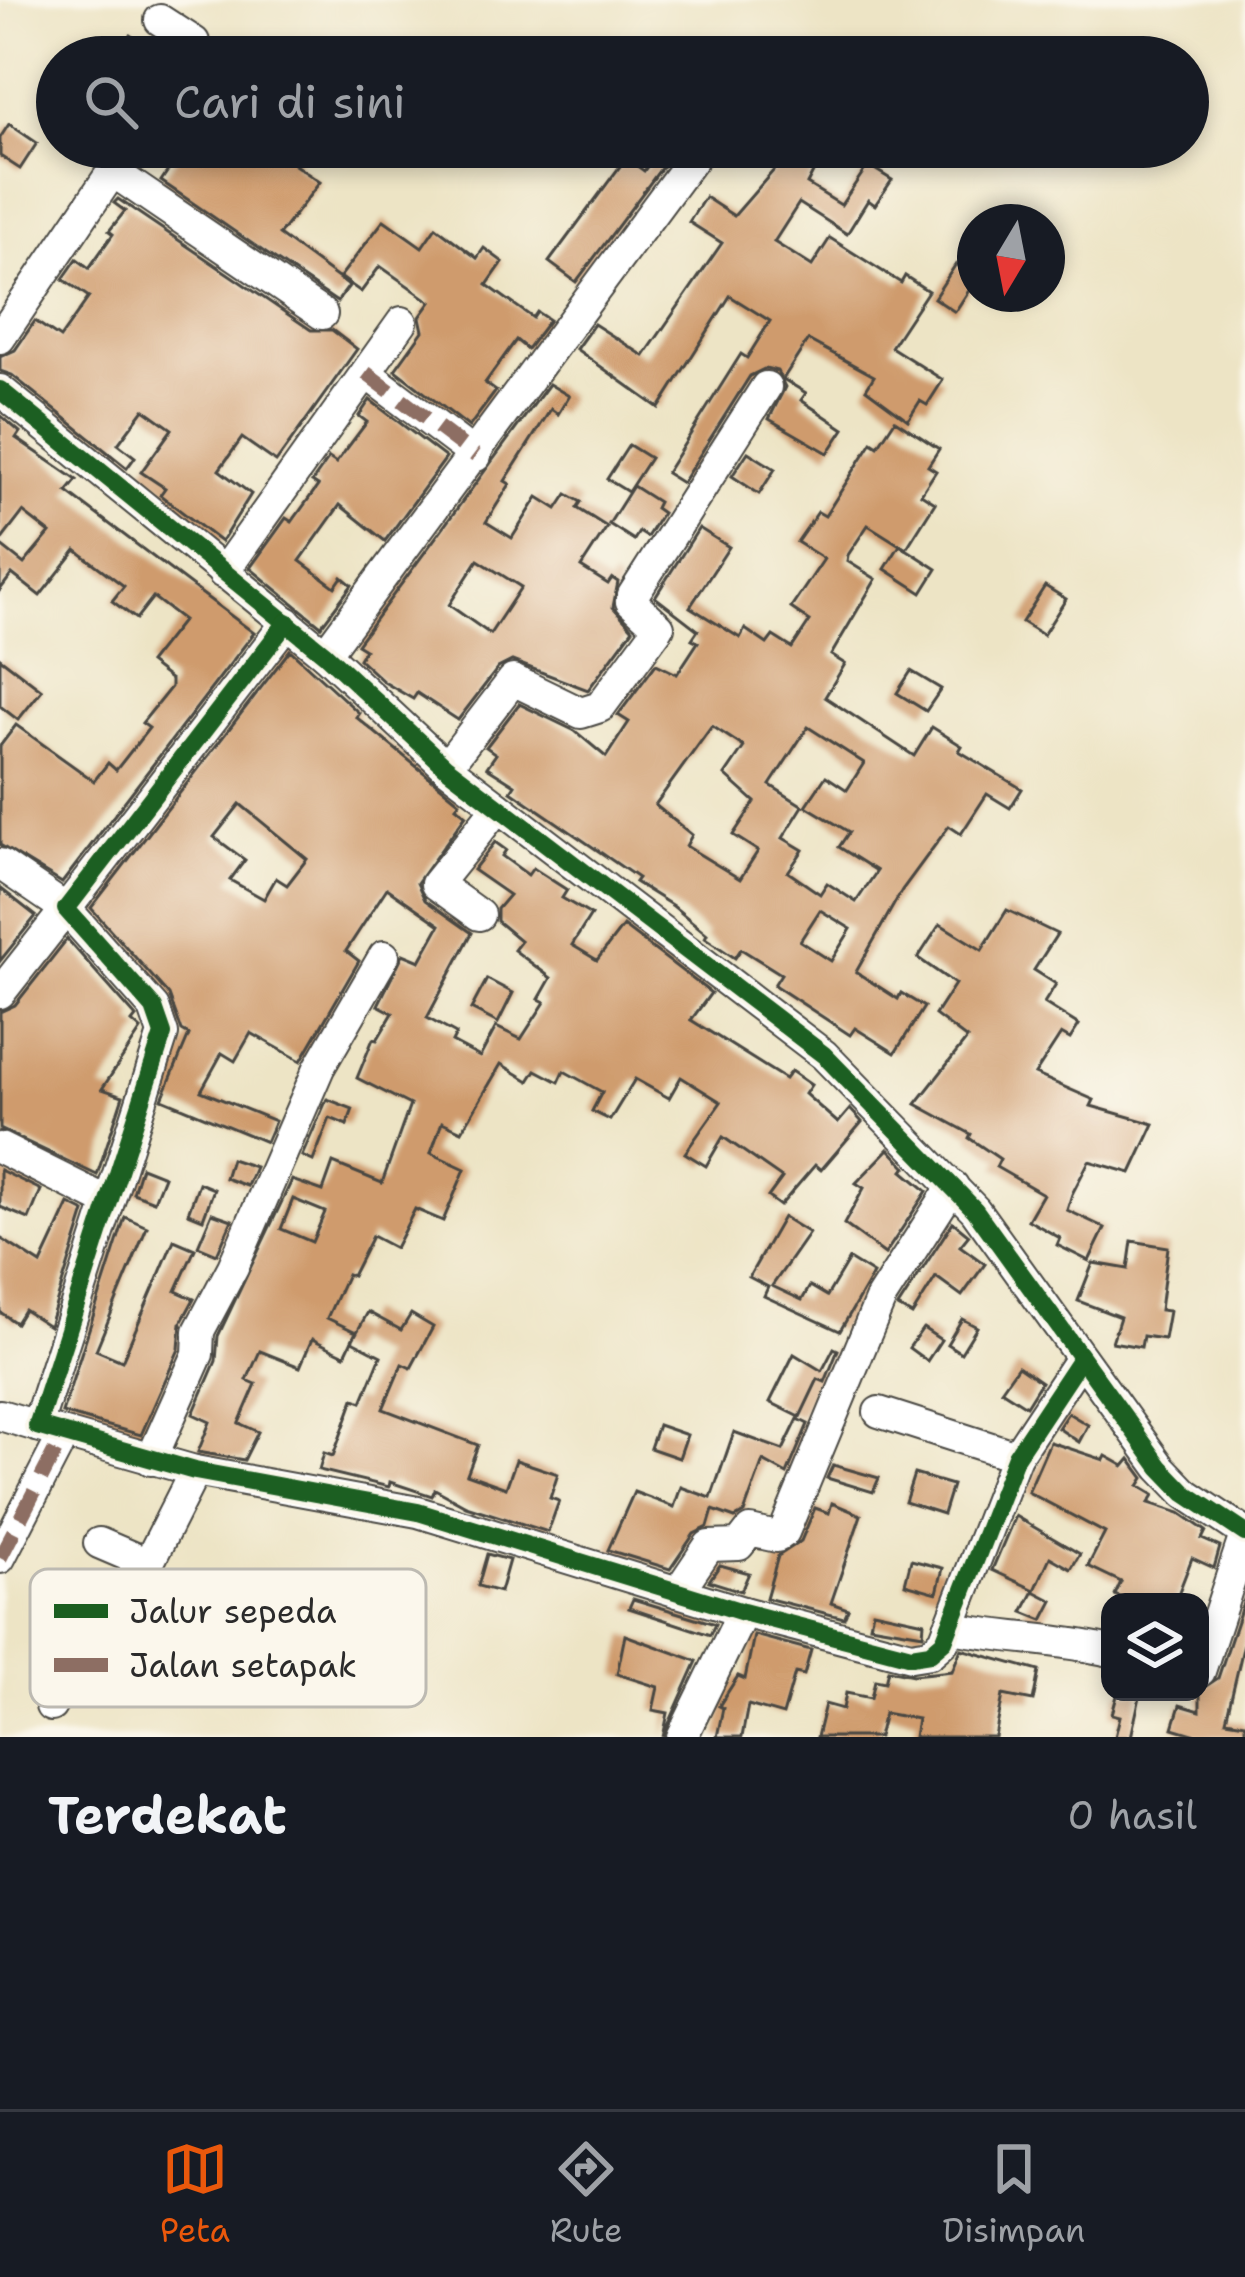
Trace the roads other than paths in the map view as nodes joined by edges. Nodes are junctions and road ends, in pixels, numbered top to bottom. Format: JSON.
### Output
{"nodes":[{"id":1,"x":160,"y":20,"type":"dead end"},
{"id":2,"x":184,"y":36,"type":"edge"},
{"id":3,"x":114,"y":168,"type":"edge"},
{"id":4,"x":132,"y":168,"type":"edge"},
{"id":5,"x":686,"y":168,"type":"edge"},
{"id":6,"x":322,"y":314,"type":"dead end"},
{"id":7,"x":402,"y":322,"type":"dead end"},
{"id":8,"x":0,"y":338,"type":"edge"},
{"id":9,"x":367,"y":373,"type":"junction"},
{"id":10,"x":766,"y":387,"type":"dead end"},
{"id":11,"x":0,"y":390,"type":"edge"},
{"id":12,"x":476,"y":456,"type":"junction"},
{"id":13,"x":223,"y":573,"type":"junction"},
{"id":14,"x":287,"y":622,"type":"junction"},
{"id":15,"x":325,"y":654,"type":"junction"},
{"id":16,"x":446,"y":767,"type":"junction"},
{"id":17,"x":498,"y":807,"type":"junction"},
{"id":18,"x":0,"y":864,"type":"edge"},
{"id":19,"x":66,"y":909,"type":"junction"},
{"id":20,"x":479,"y":915,"type":"dead end"},
{"id":21,"x":384,"y":956,"type":"dead end"},
{"id":22,"x":0,"y":993,"type":"edge"},
{"id":23,"x":0,"y":1148,"type":"edge"},
{"id":24,"x":953,"y":1186,"type":"junction"},
{"id":25,"x":106,"y":1201,"type":"junction"},
{"id":26,"x":1081,"y":1358,"type":"junction"},
{"id":27,"x":879,"y":1412,"type":"dead end"},
{"id":28,"x":0,"y":1415,"type":"edge"},
{"id":29,"x":50,"y":1431,"type":"junction"},
{"id":30,"x":1016,"y":1456,"type":"junction"},
{"id":31,"x":151,"y":1460,"type":"junction"},
{"id":32,"x":195,"y":1472,"type":"junction"},
{"id":33,"x":1245,"y":1534,"type":"edge"},
{"id":34,"x":99,"y":1544,"type":"dead end"},
{"id":35,"x":0,"y":1558,"type":"edge"},
{"id":36,"x":140,"y":1564,"type":"junction"},
{"id":37,"x":137,"y":1569,"type":"edge"},
{"id":38,"x":678,"y":1592,"type":"junction"},
{"id":39,"x":743,"y":1612,"type":"junction"},
{"id":40,"x":950,"y":1627,"type":"junction"},
{"id":41,"x":1209,"y":1644,"type":"edge"},
{"id":42,"x":1101,"y":1649,"type":"edge"},
{"id":43,"x":682,"y":1737,"type":"edge"}],
"edges":[{"from":1,"to":2,"type":"street"},
{"from":3,"to":8,"type":"street"},
{"from":4,"to":6,"type":"street"},
{"from":5,"to":12,"type":"street"},
{"from":7,"to":9,"type":"street"},
{"from":9,"to":12,"type":"street"},
{"from":9,"to":13,"type":"street"},
{"from":10,"to":16,"type":"street"},
{"from":11,"to":13,"type":"street"},
{"from":12,"to":15,"type":"street"},
{"from":13,"to":14,"type":"street"},
{"from":14,"to":15,"type":"street"},
{"from":14,"to":19,"type":"street"},
{"from":15,"to":16,"type":"street"},
{"from":16,"to":17,"type":"street"},
{"from":17,"to":20,"type":"street"},
{"from":17,"to":24,"type":"street"},
{"from":18,"to":19,"type":"street"},
{"from":19,"to":22,"type":"street"},
{"from":19,"to":25,"type":"street"},
{"from":21,"to":31,"type":"street"},
{"from":23,"to":25,"type":"street"},
{"from":24,"to":26,"type":"street"},
{"from":24,"to":38,"type":"street"},
{"from":25,"to":29,"type":"street"},
{"from":26,"to":30,"type":"street"},
{"from":26,"to":33,"type":"street"},
{"from":27,"to":30,"type":"street"},
{"from":28,"to":29,"type":"street"},
{"from":29,"to":31,"type":"street"},
{"from":29,"to":35,"type":"street"},
{"from":30,"to":40,"type":"street"},
{"from":31,"to":32,"type":"street"},
{"from":32,"to":36,"type":"street"},
{"from":32,"to":38,"type":"street"},
{"from":33,"to":41,"type":"street"},
{"from":34,"to":36,"type":"street"},
{"from":36,"to":37,"type":"street"},
{"from":38,"to":39,"type":"street"},
{"from":39,"to":40,"type":"street"},
{"from":39,"to":43,"type":"street"},
{"from":40,"to":42,"type":"street"}]}
